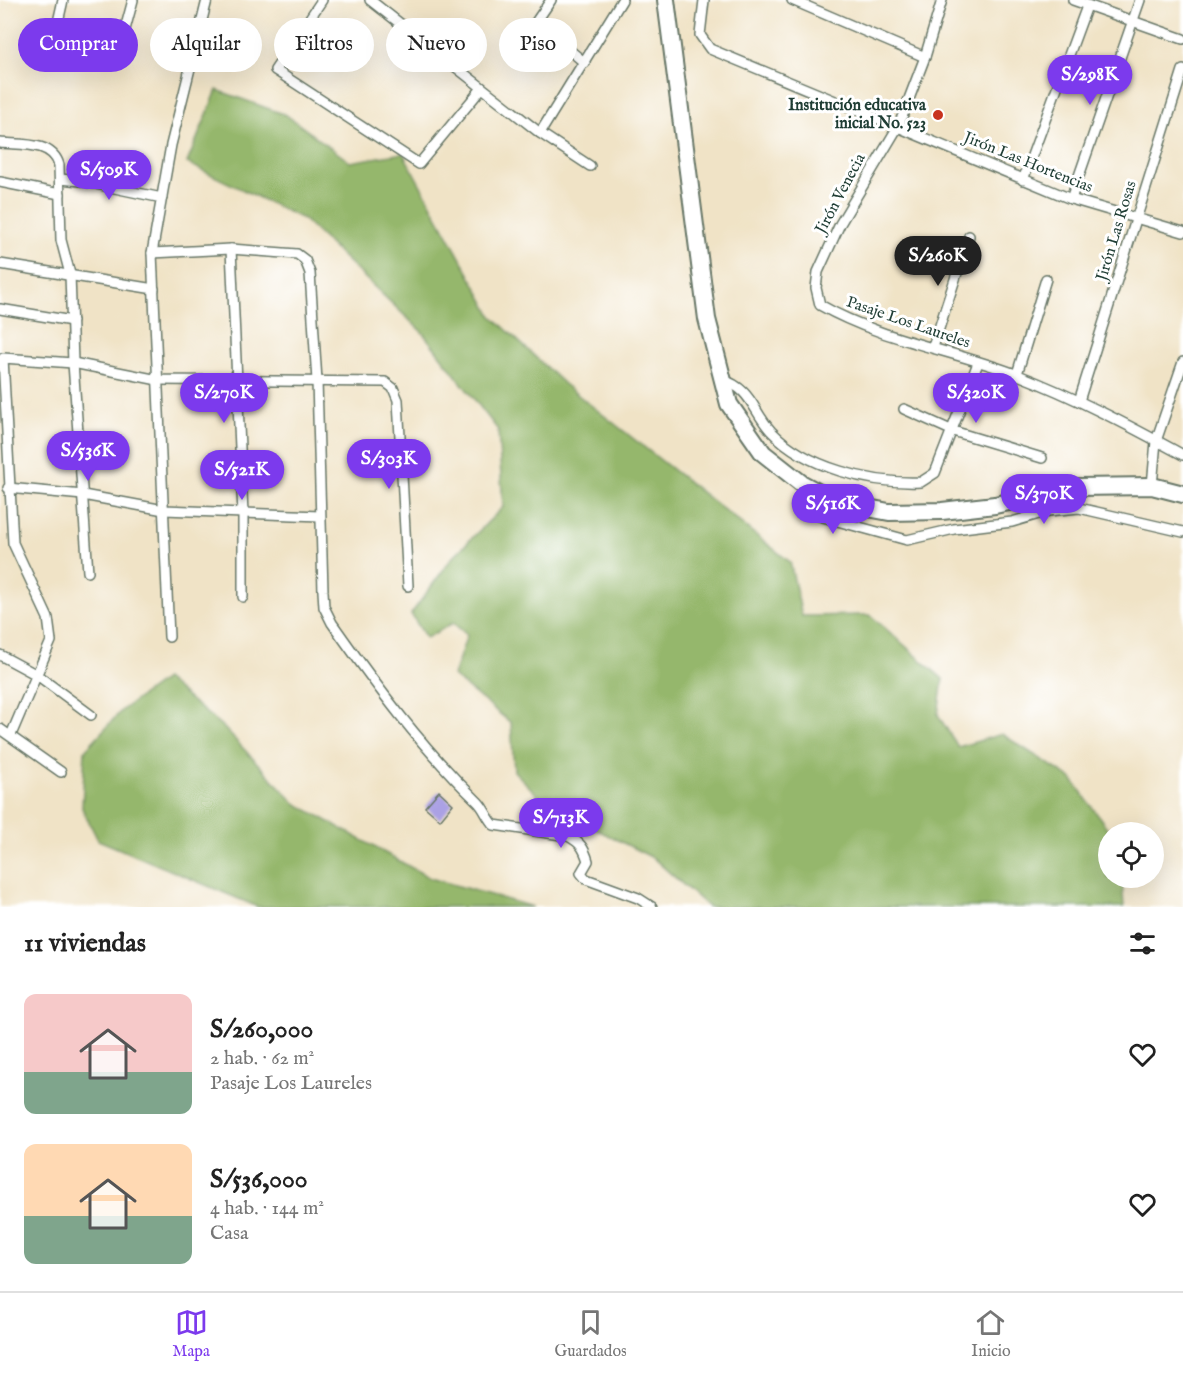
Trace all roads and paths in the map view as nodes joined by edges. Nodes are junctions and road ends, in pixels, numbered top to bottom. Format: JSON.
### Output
{"nodes":[{"id":1,"x":63,"y":0,"type":"edge"},
{"id":2,"x":133,"y":0,"type":"edge"},
{"id":3,"x":207,"y":0,"type":"edge"},
{"id":4,"x":322,"y":0,"type":"edge"},
{"id":5,"x":370,"y":0,"type":"edge"},
{"id":6,"x":551,"y":0,"type":"edge"},
{"id":7,"x":622,"y":0,"type":"edge"},
{"id":8,"x":666,"y":0,"type":"edge"},
{"id":9,"x":704,"y":0,"type":"edge"},
{"id":10,"x":792,"y":0,"type":"edge"},
{"id":11,"x":942,"y":0,"type":"edge"},
{"id":12,"x":1073,"y":0,"type":"edge"},
{"id":13,"x":1140,"y":0,"type":"edge"},
{"id":14,"x":1087,"y":6,"type":"junction"},
{"id":15,"x":59,"y":18,"type":"edge"},
{"id":16,"x":128,"y":18,"type":"edge"},
{"id":17,"x":1134,"y":21,"type":"junction"},
{"id":18,"x":1183,"y":39,"type":"edge"},
{"id":19,"x":924,"y":57,"type":"junction"},
{"id":20,"x":585,"y":63,"type":"junction"},
{"id":21,"x":1183,"y":70,"type":"edge"},
{"id":22,"x":482,"y":88,"type":"junction"},
{"id":23,"x":898,"y":125,"type":"junction"},
{"id":24,"x":540,"y":133,"type":"junction"},
{"id":25,"x":0,"y":143,"type":"edge"},
{"id":26,"x":590,"y":166,"type":"dead end"},
{"id":27,"x":60,"y":179,"type":"junction"},
{"id":28,"x":1023,"y":180,"type":"junction"},
{"id":29,"x":0,"y":182,"type":"edge"},
{"id":30,"x":60,"y":194,"type":"junction"},
{"id":31,"x":162,"y":198,"type":"junction"},
{"id":32,"x":1071,"y":199,"type":"junction"},
{"id":33,"x":1136,"y":219,"type":"junction"},
{"id":34,"x":1183,"y":232,"type":"edge"},
{"id":35,"x":969,"y":236,"type":"dead end"},
{"id":36,"x":231,"y":249,"type":"junction"},
{"id":37,"x":152,"y":253,"type":"junction"},
{"id":38,"x":0,"y":264,"type":"edge"},
{"id":39,"x":70,"y":274,"type":"junction"},
{"id":40,"x":1046,"y":279,"type":"dead end"},
{"id":41,"x":154,"y":289,"type":"junction"},
{"id":42,"x":820,"y":305,"type":"joint"},
{"id":43,"x":0,"y":309,"type":"edge"},
{"id":44,"x":72,"y":321,"type":"junction"},
{"id":45,"x":933,"y":347,"type":"junction"},
{"id":46,"x":1183,"y":362,"type":"edge"},
{"id":47,"x":73,"y":363,"type":"junction"},
{"id":48,"x":978,"y":363,"type":"junction"},
{"id":49,"x":1017,"y":374,"type":"junction"},
{"id":50,"x":158,"y":380,"type":"junction"},
{"id":51,"x":721,"y":380,"type":"junction"},
{"id":52,"x":317,"y":381,"type":"junction"},
{"id":53,"x":236,"y":382,"type":"junction"},
{"id":54,"x":1079,"y":401,"type":"junction"},
{"id":55,"x":904,"y":409,"type":"dead end"},
{"id":56,"x":953,"y":431,"type":"junction"},
{"id":57,"x":1156,"y":441,"type":"junction"},
{"id":58,"x":1183,"y":455,"type":"edge"},
{"id":59,"x":1042,"y":458,"type":"dead end"},
{"id":60,"x":801,"y":483,"type":"junction"},
{"id":61,"x":1152,"y":486,"type":"junction"},
{"id":62,"x":8,"y":488,"type":"junction"},
{"id":63,"x":1183,"y":494,"type":"edge"},
{"id":64,"x":83,"y":495,"type":"junction"},
{"id":65,"x":164,"y":510,"type":"junction"},
{"id":66,"x":243,"y":514,"type":"junction"},
{"id":67,"x":320,"y":516,"type":"junction"},
{"id":68,"x":1183,"y":532,"type":"edge"},
{"id":69,"x":88,"y":572,"type":"dead end"},
{"id":70,"x":408,"y":586,"type":"dead end"},
{"id":71,"x":243,"y":597,"type":"dead end"},
{"id":72,"x":169,"y":637,"type":"dead end"},
{"id":73,"x":0,"y":655,"type":"edge"},
{"id":74,"x":37,"y":675,"type":"junction"},
{"id":75,"x":91,"y":715,"type":"dead end"},
{"id":76,"x":0,"y":729,"type":"edge"},
{"id":77,"x":11,"y":735,"type":"junction"},
{"id":78,"x":61,"y":772,"type":"dead end"},
{"id":79,"x":652,"y":907,"type":"edge"}],
"edges":[{"from":1,"to":15,"type":"street"},
{"from":2,"to":16,"type":"street"},
{"from":3,"to":31,"type":"street"},
{"from":4,"to":22,"type":"street"},
{"from":5,"to":22,"type":"street"},
{"from":6,"to":20,"type":"street"},
{"from":7,"to":20,"type":"street"},
{"from":8,"to":51,"type":"highway"},
{"from":9,"to":23,"type":"street","name":"Jirón Las Hortencias"},
{"from":10,"to":19,"type":"street"},
{"from":11,"to":19,"type":"street","name":"Jirón Venecia"},
{"from":12,"to":14,"type":"street"},
{"from":13,"to":17,"type":"street"},
{"from":14,"to":17,"type":"street"},
{"from":14,"to":28,"type":"street"},
{"from":17,"to":18,"type":"street"},
{"from":17,"to":32,"type":"street"},
{"from":19,"to":23,"type":"street","name":"Jirón Venecia"},
{"from":20,"to":24,"type":"street"},
{"from":21,"to":33,"type":"street","name":"Jirón Las Rosas"},
{"from":22,"to":24,"type":"street"},
{"from":23,"to":28,"type":"street","name":"Jirón Las Hortencias"},
{"from":23,"to":42,"type":"street","name":"Jirón Venecia"},
{"from":24,"to":26,"type":"street"},
{"from":25,"to":27,"type":"street"},
{"from":27,"to":30,"type":"street"},
{"from":27,"to":31,"type":"street"},
{"from":28,"to":32,"type":"street","name":"Jirón Las Hortencias"},
{"from":29,"to":30,"type":"street"},
{"from":30,"to":39,"type":"street"},
{"from":31,"to":37,"type":"street"},
{"from":32,"to":33,"type":"street","name":"Jirón Las Hortencias"},
{"from":33,"to":34,"type":"street","name":"Jirón Las Hortencias"},
{"from":33,"to":54,"type":"street","name":"Jirón Las Rosas"},
{"from":35,"to":45,"type":"street"},
{"from":36,"to":37,"type":"street"},
{"from":36,"to":52,"type":"street"},
{"from":36,"to":53,"type":"street"},
{"from":37,"to":41,"type":"street"},
{"from":38,"to":39,"type":"street"},
{"from":39,"to":41,"type":"street"},
{"from":39,"to":44,"type":"street"},
{"from":40,"to":49,"type":"street"},
{"from":41,"to":50,"type":"street"},
{"from":42,"to":45,"type":"street","name":"Pasaje Los Laureles"},
{"from":43,"to":44,"type":"street"},
{"from":44,"to":47,"type":"street"},
{"from":45,"to":48,"type":"street","name":"Pasaje Los Laureles"},
{"from":46,"to":57,"type":"street"},
{"from":47,"to":50,"type":"street"},
{"from":47,"to":62,"type":"street"},
{"from":47,"to":64,"type":"street"},
{"from":48,"to":49,"type":"street","name":"Pasaje Los Laureles"},
{"from":48,"to":56,"type":"street"},
{"from":49,"to":54,"type":"street","name":"Pasaje Los Laureles"},
{"from":50,"to":53,"type":"street"},
{"from":50,"to":65,"type":"street"},
{"from":51,"to":56,"type":"street"},
{"from":51,"to":60,"type":"highway"},
{"from":52,"to":53,"type":"street"},
{"from":52,"to":67,"type":"street"},
{"from":52,"to":70,"type":"street"},
{"from":53,"to":66,"type":"street"},
{"from":54,"to":57,"type":"street","name":"Pasaje Los Laureles"},
{"from":55,"to":56,"type":"street"},
{"from":56,"to":59,"type":"street"},
{"from":57,"to":58,"type":"street","name":"Pasaje Los Laureles"},
{"from":57,"to":61,"type":"street"},
{"from":60,"to":61,"type":"highway"},
{"from":60,"to":68,"type":"street"},
{"from":61,"to":63,"type":"highway"},
{"from":62,"to":64,"type":"street"},
{"from":62,"to":74,"type":"street"},
{"from":64,"to":65,"type":"street"},
{"from":64,"to":69,"type":"street"},
{"from":65,"to":66,"type":"street"},
{"from":65,"to":72,"type":"street"},
{"from":66,"to":67,"type":"street"},
{"from":66,"to":71,"type":"street"},
{"from":67,"to":79,"type":"street"},
{"from":73,"to":74,"type":"street"},
{"from":74,"to":75,"type":"street"},
{"from":74,"to":77,"type":"street"},
{"from":76,"to":77,"type":"street"},
{"from":77,"to":78,"type":"street"}]}
